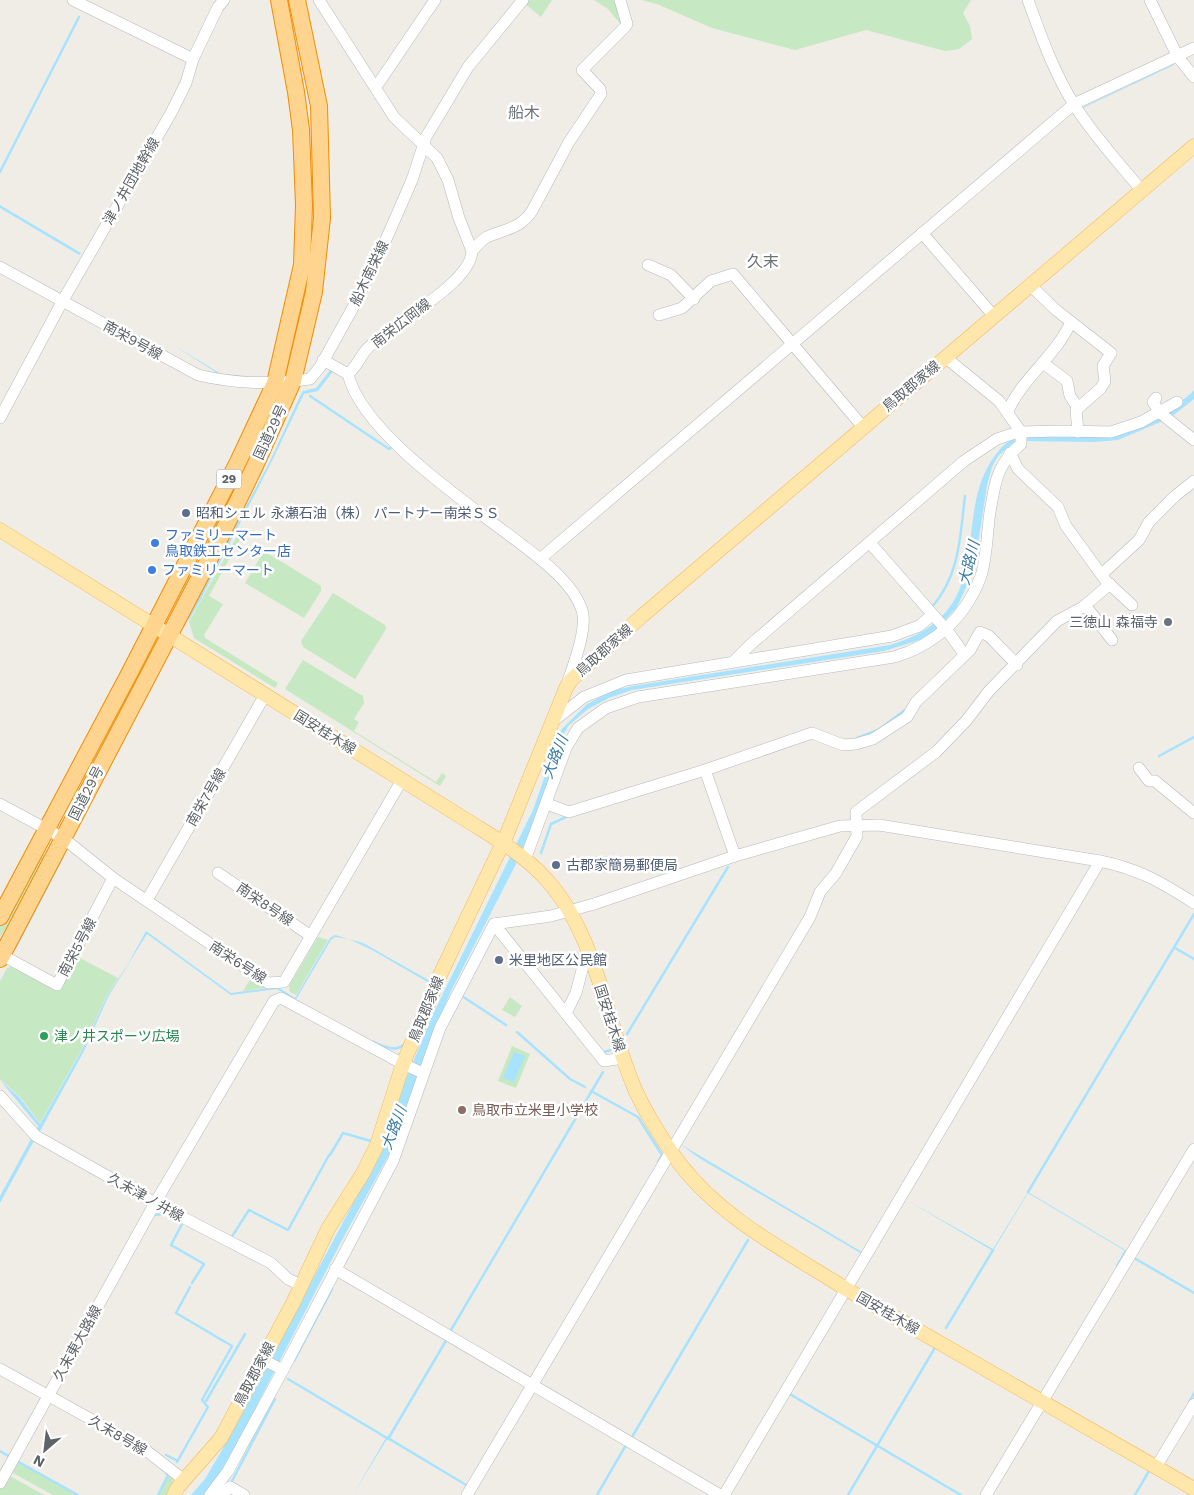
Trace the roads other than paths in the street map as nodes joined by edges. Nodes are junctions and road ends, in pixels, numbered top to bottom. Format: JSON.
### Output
{"nodes":[{"id":1,"x":73,"y":0,"type":"edge"},
{"id":2,"x":224,"y":0,"type":"edge"},
{"id":3,"x":279,"y":0,"type":"edge"},
{"id":4,"x":297,"y":0,"type":"edge"},
{"id":5,"x":319,"y":0,"type":"edge"},
{"id":6,"x":436,"y":0,"type":"edge"},
{"id":7,"x":522,"y":0,"type":"edge"},
{"id":8,"x":620,"y":0,"type":"edge"},
{"id":9,"x":1028,"y":0,"type":"edge"},
{"id":10,"x":1150,"y":0,"type":"edge"},
{"id":11,"x":1194,"y":48,"type":"edge"},
{"id":12,"x":1178,"y":57,"type":"junction"},
{"id":13,"x":193,"y":59,"type":"junction"},
{"id":14,"x":1194,"y":77,"type":"edge"},
{"id":15,"x":376,"y":87,"type":"junction"},
{"id":16,"x":1074,"y":104,"type":"junction"},
{"id":17,"x":423,"y":146,"type":"junction"},
{"id":18,"x":1194,"y":146,"type":"edge"},
{"id":19,"x":1142,"y":191,"type":"junction"},
{"id":20,"x":922,"y":234,"type":"junction"},
{"id":21,"x":472,"y":252,"type":"junction"},
{"id":22,"x":648,"y":264,"type":"dead end"},
{"id":23,"x":0,"y":268,"type":"edge"},
{"id":24,"x":1030,"y":284,"type":"junction"},
{"id":25,"x":694,"y":299,"type":"junction"},
{"id":26,"x":62,"y":302,"type":"junction"},
{"id":27,"x":659,"y":315,"type":"dead end"},
{"id":28,"x":993,"y":315,"type":"junction"},
{"id":29,"x":1070,"y":322,"type":"junction"},
{"id":30,"x":792,"y":344,"type":"junction"},
{"id":31,"x":945,"y":357,"type":"junction"},
{"id":32,"x":324,"y":360,"type":"junction"},
{"id":33,"x":1043,"y":363,"type":"junction"},
{"id":34,"x":348,"y":374,"type":"junction"},
{"id":35,"x":293,"y":381,"type":"junction"},
{"id":36,"x":275,"y":384,"type":"junction"},
{"id":37,"x":1156,"y":398,"type":"dead end"},
{"id":38,"x":1178,"y":402,"type":"dead end"},
{"id":39,"x":1078,"y":408,"type":"junction"},
{"id":40,"x":1008,"y":411,"type":"junction"},
{"id":41,"x":1159,"y":412,"type":"junction"},
{"id":42,"x":0,"y":418,"type":"edge"},
{"id":43,"x":863,"y":427,"type":"junction"},
{"id":44,"x":1078,"y":432,"type":"junction"},
{"id":45,"x":1021,"y":437,"type":"junction"},
{"id":46,"x":1194,"y":440,"type":"edge"},
{"id":47,"x":1010,"y":453,"type":"junction"},
{"id":48,"x":1194,"y":481,"type":"edge"},
{"id":49,"x":0,"y":530,"type":"edge"},
{"id":50,"x":870,"y":543,"type":"junction"},
{"id":51,"x":540,"y":559,"type":"junction"},
{"id":52,"x":1102,"y":574,"type":"junction"},
{"id":53,"x":1110,"y":584,"type":"junction"},
{"id":54,"x":1086,"y":605,"type":"junction"},
{"id":55,"x":1132,"y":605,"type":"dead end"},
{"id":56,"x":933,"y":615,"type":"junction"},
{"id":57,"x":152,"y":625,"type":"junction"},
{"id":58,"x":946,"y":630,"type":"junction"},
{"id":59,"x":168,"y":634,"type":"junction"},
{"id":60,"x":1112,"y":640,"type":"dead end"},
{"id":61,"x":964,"y":654,"type":"junction"},
{"id":62,"x":734,"y":661,"type":"junction"},
{"id":63,"x":1017,"y":665,"type":"junction"},
{"id":64,"x":566,"y":688,"type":"junction"},
{"id":65,"x":265,"y":695,"type":"junction"},
{"id":66,"x":578,"y":701,"type":"junction"},
{"id":67,"x":589,"y":718,"type":"junction"},
{"id":68,"x":552,"y":722,"type":"junction"},
{"id":69,"x":1139,"y":768,"type":"dead end"},
{"id":70,"x":705,"y":770,"type":"junction"},
{"id":71,"x":402,"y":780,"type":"junction"},
{"id":72,"x":0,"y":804,"type":"edge"},
{"id":73,"x":547,"y":804,"type":"junction"},
{"id":74,"x":1194,"y":813,"type":"edge"},
{"id":75,"x":858,"y":826,"type":"junction"},
{"id":76,"x":46,"y":829,"type":"junction"},
{"id":77,"x":63,"y":838,"type":"junction"},
{"id":78,"x":515,"y":853,"type":"junction"},
{"id":79,"x":735,"y":856,"type":"junction"},
{"id":80,"x":1100,"y":861,"type":"junction"},
{"id":81,"x":218,"y":873,"type":"dead end"},
{"id":82,"x":113,"y":878,"type":"junction"},
{"id":83,"x":147,"y":900,"type":"junction"},
{"id":84,"x":1194,"y":903,"type":"edge"},
{"id":85,"x":569,"y":911,"type":"junction"},
{"id":86,"x":0,"y":917,"type":"edge"},
{"id":87,"x":494,"y":924,"type":"junction"},
{"id":88,"x":311,"y":936,"type":"junction"},
{"id":89,"x":587,"y":951,"type":"junction"},
{"id":90,"x":1,"y":956,"type":"edge"},
{"id":91,"x":566,"y":1013,"type":"junction"},
{"id":92,"x":623,"y":1058,"type":"junction"},
{"id":93,"x":405,"y":1065,"type":"junction"},
{"id":94,"x":423,"y":1073,"type":"junction"},
{"id":95,"x":0,"y":1096,"type":"edge"},
{"id":96,"x":1194,"y":1149,"type":"edge"},
{"id":97,"x":671,"y":1150,"type":"junction"},
{"id":98,"x":155,"y":1203,"type":"junction"},
{"id":99,"x":335,"y":1269,"type":"junction"},
{"id":100,"x":301,"y":1285,"type":"junction"},
{"id":101,"x":846,"y":1288,"type":"junction"},
{"id":102,"x":263,"y":1360,"type":"junction"},
{"id":103,"x":0,"y":1369,"type":"edge"},
{"id":104,"x":282,"y":1369,"type":"junction"},
{"id":105,"x":532,"y":1384,"type":"junction"},
{"id":106,"x":48,"y":1396,"type":"junction"},
{"id":107,"x":1043,"y":1400,"type":"junction"},
{"id":108,"x":1194,"y":1404,"type":"edge"},
{"id":109,"x":1156,"y":1467,"type":"junction"},
{"id":110,"x":184,"y":1480,"type":"junction"},
{"id":111,"x":0,"y":1483,"type":"edge"},
{"id":112,"x":1194,"y":1489,"type":"edge"},
{"id":113,"x":174,"y":1495,"type":"edge"},
{"id":114,"x":210,"y":1495,"type":"edge"},
{"id":115,"x":222,"y":1495,"type":"edge"},
{"id":116,"x":244,"y":1495,"type":"edge"},
{"id":117,"x":467,"y":1495,"type":"edge"},
{"id":118,"x":720,"y":1495,"type":"edge"},
{"id":119,"x":724,"y":1495,"type":"edge"},
{"id":120,"x":986,"y":1495,"type":"edge"}],
"edges":[{"from":1,"to":13,"type":"street"},
{"from":2,"to":13,"type":"street","name":"津ノ井団地幹線"},
{"from":3,"to":36,"type":"highway","name":"国道29号","number":"29"},
{"from":4,"to":35,"type":"highway","name":"国道29号","number":"29"},
{"from":5,"to":15,"type":"street"},
{"from":6,"to":15,"type":"street"},
{"from":7,"to":17,"type":"street","name":"船木南栄線"},
{"from":8,"to":21,"type":"street"},
{"from":9,"to":16,"type":"street"},
{"from":10,"to":12,"type":"street"},
{"from":11,"to":12,"type":"street"},
{"from":12,"to":14,"type":"street"},
{"from":12,"to":16,"type":"street"},
{"from":13,"to":26,"type":"street","name":"津ノ井団地幹線"},
{"from":15,"to":17,"type":"street"},
{"from":16,"to":19,"type":"street"},
{"from":16,"to":20,"type":"street"},
{"from":17,"to":21,"type":"street"},
{"from":17,"to":32,"type":"street","name":"船木南栄線"},
{"from":18,"to":19,"type":"main road","name":"鳥取郡家線"},
{"from":19,"to":24,"type":"main road","name":"鳥取郡家線"},
{"from":20,"to":28,"type":"street"},
{"from":20,"to":30,"type":"street"},
{"from":21,"to":34,"type":"street","name":"南栄広岡線"},
{"from":22,"to":25,"type":"street"},
{"from":23,"to":26,"type":"street","name":"南栄9号線"},
{"from":24,"to":28,"type":"main road","name":"鳥取郡家線"},
{"from":24,"to":29,"type":"street"},
{"from":25,"to":27,"type":"street"},
{"from":25,"to":30,"type":"street"},
{"from":26,"to":36,"type":"street","name":"南栄9号線"},
{"from":26,"to":42,"type":"street","name":"津ノ井団地幹線"},
{"from":28,"to":31,"type":"main road","name":"鳥取郡家線"},
{"from":29,"to":33,"type":"street"},
{"from":29,"to":39,"type":"street"},
{"from":30,"to":43,"type":"street"},
{"from":30,"to":51,"type":"street"},
{"from":31,"to":40,"type":"street"},
{"from":31,"to":43,"type":"main road","name":"鳥取郡家線"},
{"from":32,"to":34,"type":"street"},
{"from":32,"to":35,"type":"street","name":"船木南栄線"},
{"from":33,"to":39,"type":"street"},
{"from":33,"to":40,"type":"street"},
{"from":34,"to":51,"type":"street"},
{"from":35,"to":36,"type":"street","name":"南栄9号線"},
{"from":35,"to":59,"type":"highway","name":"国道29号","number":"29"},
{"from":36,"to":57,"type":"highway","name":"国道29号","number":"29"},
{"from":37,"to":41,"type":"street"},
{"from":38,"to":41,"type":"street"},
{"from":39,"to":44,"type":"street"},
{"from":40,"to":45,"type":"street"},
{"from":41,"to":44,"type":"street"},
{"from":41,"to":46,"type":"street"},
{"from":43,"to":64,"type":"main road","name":"鳥取郡家線"},
{"from":44,"to":45,"type":"street"},
{"from":45,"to":47,"type":"street"},
{"from":45,"to":50,"type":"street"},
{"from":47,"to":52,"type":"street"},
{"from":47,"to":58,"type":"street"},
{"from":48,"to":52,"type":"street"},
{"from":49,"to":57,"type":"main road","name":"国安桂木線"},
{"from":50,"to":56,"type":"street"},
{"from":50,"to":62,"type":"street"},
{"from":51,"to":64,"type":"street"},
{"from":52,"to":53,"type":"street"},
{"from":53,"to":54,"type":"street"},
{"from":53,"to":55,"type":"street"},
{"from":54,"to":60,"type":"street"},
{"from":54,"to":63,"type":"street"},
{"from":56,"to":58,"type":"street"},
{"from":56,"to":62,"type":"street"},
{"from":57,"to":59,"type":"main road","name":"国安桂木線"},
{"from":57,"to":76,"type":"highway","name":"国道29号","number":"29"},
{"from":58,"to":61,"type":"street"},
{"from":58,"to":67,"type":"street"},
{"from":59,"to":65,"type":"main road","name":"国安桂木線"},
{"from":59,"to":77,"type":"highway","name":"国道29号","number":"29"},
{"from":61,"to":63,"type":"street"},
{"from":61,"to":70,"type":"street"},
{"from":62,"to":66,"type":"street"},
{"from":63,"to":75,"type":"street"},
{"from":64,"to":68,"type":"main road","name":"鳥取郡家線"},
{"from":65,"to":71,"type":"main road","name":"国安桂木線"},
{"from":65,"to":83,"type":"street","name":"南栄7号線"},
{"from":66,"to":67,"type":"street"},
{"from":66,"to":68,"type":"street"},
{"from":67,"to":73,"type":"street"},
{"from":68,"to":78,"type":"main road","name":"鳥取郡家線"},
{"from":69,"to":74,"type":"street"},
{"from":70,"to":73,"type":"street"},
{"from":70,"to":79,"type":"street"},
{"from":71,"to":78,"type":"main road","name":"国安桂木線"},
{"from":71,"to":88,"type":"street","name":"南栄6号線"},
{"from":72,"to":76,"type":"street","name":"南栄6号線"},
{"from":73,"to":78,"type":"street"},
{"from":75,"to":79,"type":"street"},
{"from":75,"to":80,"type":"street"},
{"from":75,"to":97,"type":"street"},
{"from":76,"to":77,"type":"street","name":"南栄6号線"},
{"from":76,"to":86,"type":"highway","name":"国道29号","number":"29"},
{"from":77,"to":82,"type":"street","name":"南栄6号線"},
{"from":77,"to":90,"type":"highway","name":"国道29号","number":"29"},
{"from":78,"to":85,"type":"main road","name":"国安桂木線"},
{"from":78,"to":93,"type":"main road","name":"鳥取郡家線"},
{"from":79,"to":85,"type":"street"},
{"from":80,"to":84,"type":"street"},
{"from":80,"to":101,"type":"street"},
{"from":81,"to":88,"type":"street","name":"南栄8号線"},
{"from":82,"to":83,"type":"street","name":"南栄6号線"},
{"from":82,"to":90,"type":"street","name":"南栄5号線"},
{"from":83,"to":88,"type":"street","name":"南栄6号線"},
{"from":85,"to":87,"type":"street"},
{"from":85,"to":89,"type":"main road","name":"国安桂木線"},
{"from":87,"to":91,"type":"street"},
{"from":87,"to":94,"type":"street"},
{"from":89,"to":91,"type":"street"},
{"from":89,"to":92,"type":"main road","name":"国安桂木線"},
{"from":91,"to":92,"type":"street"},
{"from":92,"to":97,"type":"main road","name":"国安桂木線"},
{"from":93,"to":94,"type":"street"},
{"from":93,"to":98,"type":"street","name":"久末東大路線"},
{"from":93,"to":100,"type":"main road","name":"鳥取郡家線"},
{"from":94,"to":99,"type":"street"},
{"from":95,"to":98,"type":"street","name":"久末津ノ井線"},
{"from":96,"to":107,"type":"street"},
{"from":97,"to":101,"type":"main road","name":"国安桂木線"},
{"from":97,"to":105,"type":"street"},
{"from":98,"to":100,"type":"street","name":"久末津ノ井線"},
{"from":98,"to":106,"type":"street","name":"久末東大路線"},
{"from":99,"to":104,"type":"street"},
{"from":99,"to":105,"type":"street"},
{"from":100,"to":102,"type":"main road","name":"鳥取郡家線"},
{"from":101,"to":107,"type":"main road","name":"国安桂木線"},
{"from":101,"to":119,"type":"street"},
{"from":102,"to":104,"type":"street"},
{"from":102,"to":110,"type":"main road","name":"鳥取郡家線"},
{"from":103,"to":106,"type":"street","name":"久末8号線"},
{"from":104,"to":114,"type":"street"},
{"from":105,"to":117,"type":"street"},
{"from":105,"to":118,"type":"street"},
{"from":106,"to":110,"type":"street","name":"久末8号線"},
{"from":106,"to":111,"type":"street","name":"久末東大路線"},
{"from":107,"to":109,"type":"main road","name":"国安桂木線"},
{"from":107,"to":120,"type":"street"},
{"from":108,"to":109,"type":"street"},
{"from":109,"to":112,"type":"main road","name":"国安桂木線"},
{"from":110,"to":113,"type":"main road","name":"鳥取郡家線"},
{"from":115,"to":116,"type":"street"}]}
